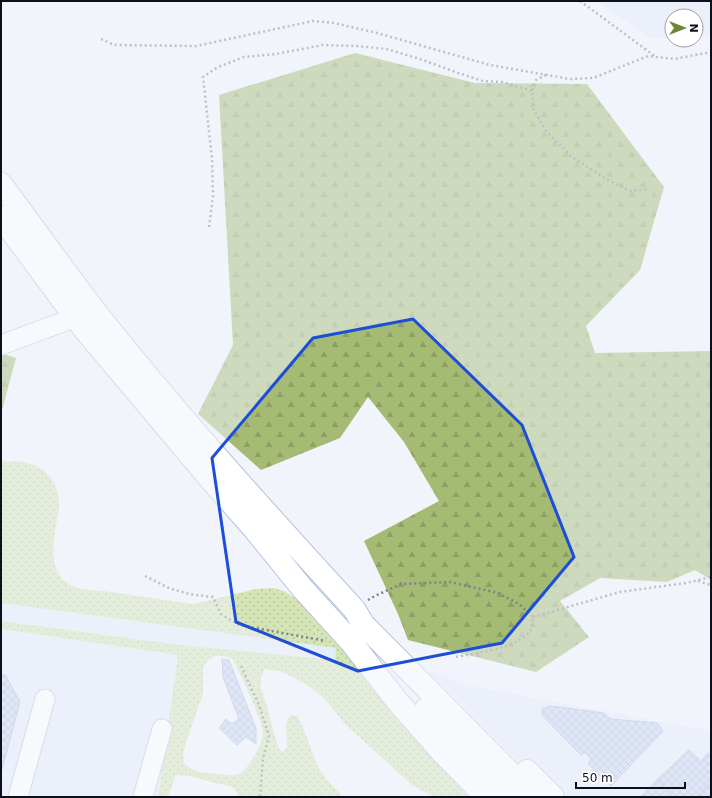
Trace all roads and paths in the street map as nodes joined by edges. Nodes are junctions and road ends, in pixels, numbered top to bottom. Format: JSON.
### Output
{"nodes":[{"id":1,"x":580,"y":1,"type":"edge"},
{"id":2,"x":101,"y":39,"type":"dead end"},
{"id":3,"x":711,"y":52,"type":"edge"},
{"id":4,"x":656,"y":57,"type":"junction"},
{"id":5,"x":546,"y":75,"type":"junction"},
{"id":6,"x":532,"y":91,"type":"junction"},
{"id":7,"x":1,"y":184,"type":"edge"},
{"id":8,"x":649,"y":189,"type":"dead end"},
{"id":9,"x":1,"y":217,"type":"edge"},
{"id":10,"x":209,"y":227,"type":"dead end"},
{"id":11,"x":76,"y":318,"type":"junction"},
{"id":12,"x":1,"y":345,"type":"edge"},
{"id":13,"x":255,"y":530,"type":"junction"},
{"id":14,"x":145,"y":576,"type":"dead end"},
{"id":15,"x":711,"y":577,"type":"edge"},
{"id":16,"x":696,"y":581,"type":"junction"},
{"id":17,"x":711,"y":585,"type":"edge"},
{"id":18,"x":354,"y":609,"type":"junction"},
{"id":19,"x":532,"y":617,"type":"junction"},
{"id":20,"x":326,"y":641,"type":"dead end"},
{"id":21,"x":456,"y":657,"type":"dead end"},
{"id":22,"x":241,"y":666,"type":"dead end"},
{"id":23,"x":45,"y":699,"type":"dead end"},
{"id":24,"x":162,"y":729,"type":"dead end"},
{"id":25,"x":478,"y":751,"type":"junction"},
{"id":26,"x":18,"y":797,"type":"edge"},
{"id":27,"x":143,"y":797,"type":"edge"},
{"id":28,"x":260,"y":797,"type":"edge"},
{"id":29,"x":486,"y":797,"type":"edge"},
{"id":30,"x":511,"y":797,"type":"edge"},
{"id":31,"x":534,"y":797,"type":"edge"},
{"id":32,"x":553,"y":797,"type":"edge"}],
"edges":[{"from":1,"to":4,"type":"path"},
{"from":2,"to":5,"type":"path"},
{"from":3,"to":4,"type":"path"},
{"from":4,"to":5,"type":"path"},
{"from":5,"to":6,"type":"path"},
{"from":6,"to":8,"type":"path"},
{"from":6,"to":10,"type":"path"},
{"from":7,"to":18,"type":"highway"},
{"from":9,"to":11,"type":"highway"},
{"from":11,"to":12,"type":"street"},
{"from":11,"to":13,"type":"highway"},
{"from":13,"to":25,"type":"highway"},
{"from":13,"to":29,"type":"highway"},
{"from":14,"to":20,"type":"path"},
{"from":15,"to":16,"type":"path"},
{"from":16,"to":17,"type":"path"},
{"from":16,"to":19,"type":"path"},
{"from":18,"to":19,"type":"path"},
{"from":18,"to":25,"type":"highway"},
{"from":18,"to":32,"type":"highway"},
{"from":19,"to":21,"type":"path"},
{"from":22,"to":28,"type":"path"},
{"from":23,"to":26,"type":"street"},
{"from":24,"to":27,"type":"street"},
{"from":25,"to":30,"type":"highway"},
{"from":25,"to":31,"type":"highway"}]}
